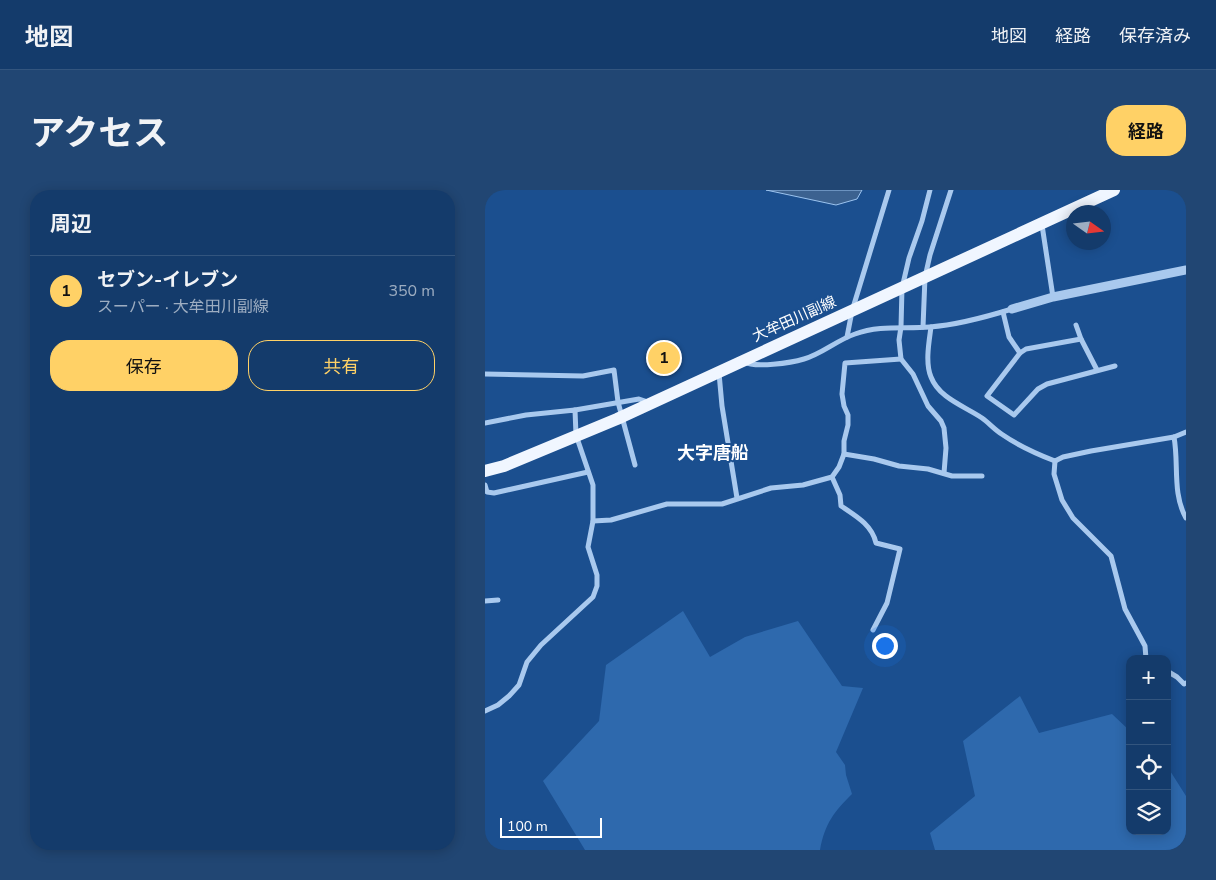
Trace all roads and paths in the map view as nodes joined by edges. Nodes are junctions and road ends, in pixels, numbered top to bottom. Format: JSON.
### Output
{"nodes":[{"id":1,"x":889,"y":190,"type":"edge"},
{"id":2,"x":930,"y":190,"type":"edge"},
{"id":3,"x":951,"y":190,"type":"edge"},
{"id":4,"x":1114,"y":190,"type":"edge"},
{"id":5,"x":1042,"y":224,"type":"junction"},
{"id":6,"x":1186,"y":270,"type":"edge"},
{"id":7,"x":923,"y":278,"type":"junction"},
{"id":8,"x":904,"y":287,"type":"junction"},
{"id":9,"x":1053,"y":297,"type":"junction"},
{"id":10,"x":853,"y":310,"type":"junction"},
{"id":11,"x":1007,"y":311,"type":"junction"},
{"id":12,"x":1076,"y":325,"type":"dead end"},
{"id":13,"x":901,"y":327,"type":"junction"},
{"id":14,"x":923,"y":327,"type":"junction"},
{"id":15,"x":931,"y":327,"type":"junction"},
{"id":16,"x":847,"y":338,"type":"junction"},
{"id":17,"x":1081,"y":339,"type":"junction"},
{"id":18,"x":1020,"y":353,"type":"junction"},
{"id":19,"x":901,"y":359,"type":"junction"},
{"id":20,"x":741,"y":361,"type":"junction"},
{"id":21,"x":1115,"y":366,"type":"dead end"},
{"id":22,"x":1097,"y":370,"type":"junction"},
{"id":23,"x":719,"y":372,"type":"junction"},
{"id":24,"x":485,"y":374,"type":"edge"},
{"id":25,"x":618,"y":402,"type":"junction"},
{"id":26,"x":651,"y":403,"type":"junction"},
{"id":27,"x":575,"y":410,"type":"junction"},
{"id":28,"x":622,"y":416,"type":"junction"},
{"id":29,"x":485,"y":423,"type":"edge"},
{"id":30,"x":1186,"y":432,"type":"edge"},
{"id":31,"x":576,"y":436,"type":"junction"},
{"id":32,"x":1174,"y":436,"type":"junction"},
{"id":33,"x":844,"y":454,"type":"junction"},
{"id":34,"x":1055,"y":462,"type":"junction"},
{"id":35,"x":635,"y":465,"type":"dead end"},
{"id":36,"x":485,"y":471,"type":"edge"},
{"id":37,"x":588,"y":472,"type":"junction"},
{"id":38,"x":944,"y":473,"type":"junction"},
{"id":39,"x":982,"y":476,"type":"dead end"},
{"id":40,"x":832,"y":477,"type":"junction"},
{"id":41,"x":485,"y":485,"type":"edge"},
{"id":42,"x":737,"y":498,"type":"junction"},
{"id":43,"x":1186,"y":518,"type":"edge"},
{"id":44,"x":593,"y":521,"type":"junction"},
{"id":45,"x":497,"y":600,"type":"dead end"},
{"id":46,"x":485,"y":602,"type":"edge"},
{"id":47,"x":873,"y":630,"type":"dead end"},
{"id":48,"x":1146,"y":655,"type":"edge"},
{"id":49,"x":1171,"y":673,"type":"edge"},
{"id":50,"x":1186,"y":683,"type":"edge"},
{"id":51,"x":485,"y":711,"type":"edge"}],
"edges":[{"from":1,"to":10,"type":"street"},
{"from":2,"to":8,"type":"street"},
{"from":3,"to":7,"type":"street"},
{"from":4,"to":5,"type":"main road","name":"大牟田川副線"},
{"from":5,"to":7,"type":"main road","name":"大牟田川副線"},
{"from":5,"to":9,"type":"street"},
{"from":6,"to":9,"type":"street"},
{"from":7,"to":8,"type":"main road","name":"大牟田川副線"},
{"from":7,"to":14,"type":"street"},
{"from":8,"to":10,"type":"main road","name":"大牟田川副線"},
{"from":8,"to":13,"type":"street"},
{"from":9,"to":11,"type":"street"},
{"from":10,"to":16,"type":"street"},
{"from":10,"to":20,"type":"main road","name":"大牟田川副線"},
{"from":11,"to":15,"type":"street"},
{"from":11,"to":18,"type":"street"},
{"from":12,"to":17,"type":"street"},
{"from":13,"to":14,"type":"street"},
{"from":13,"to":16,"type":"street"},
{"from":13,"to":19,"type":"street"},
{"from":14,"to":15,"type":"street"},
{"from":15,"to":34,"type":"street"},
{"from":16,"to":20,"type":"street"},
{"from":17,"to":18,"type":"street"},
{"from":17,"to":22,"type":"street"},
{"from":18,"to":22,"type":"street"},
{"from":19,"to":33,"type":"street"},
{"from":19,"to":38,"type":"street"},
{"from":20,"to":23,"type":"main road","name":"大牟田川副線"},
{"from":21,"to":22,"type":"street"},
{"from":23,"to":26,"type":"main road","name":"大牟田川副線"},
{"from":23,"to":42,"type":"street"},
{"from":24,"to":25,"type":"street"},
{"from":25,"to":26,"type":"street"},
{"from":25,"to":27,"type":"street"},
{"from":25,"to":28,"type":"street"},
{"from":26,"to":28,"type":"main road","name":"大牟田川副線"},
{"from":27,"to":29,"type":"street"},
{"from":27,"to":31,"type":"street"},
{"from":28,"to":31,"type":"main road","name":"大牟田川副線"},
{"from":28,"to":35,"type":"street"},
{"from":30,"to":32,"type":"street"},
{"from":31,"to":36,"type":"main road","name":"大牟田川副線"},
{"from":31,"to":37,"type":"street"},
{"from":32,"to":34,"type":"street"},
{"from":32,"to":43,"type":"street"},
{"from":33,"to":38,"type":"street"},
{"from":33,"to":40,"type":"street"},
{"from":34,"to":48,"type":"street"},
{"from":37,"to":41,"type":"street"},
{"from":37,"to":44,"type":"street"},
{"from":38,"to":39,"type":"street"},
{"from":40,"to":42,"type":"street"},
{"from":40,"to":47,"type":"street"},
{"from":42,"to":44,"type":"street"},
{"from":44,"to":51,"type":"street"},
{"from":45,"to":46,"type":"street"},
{"from":49,"to":50,"type":"street"}]}
